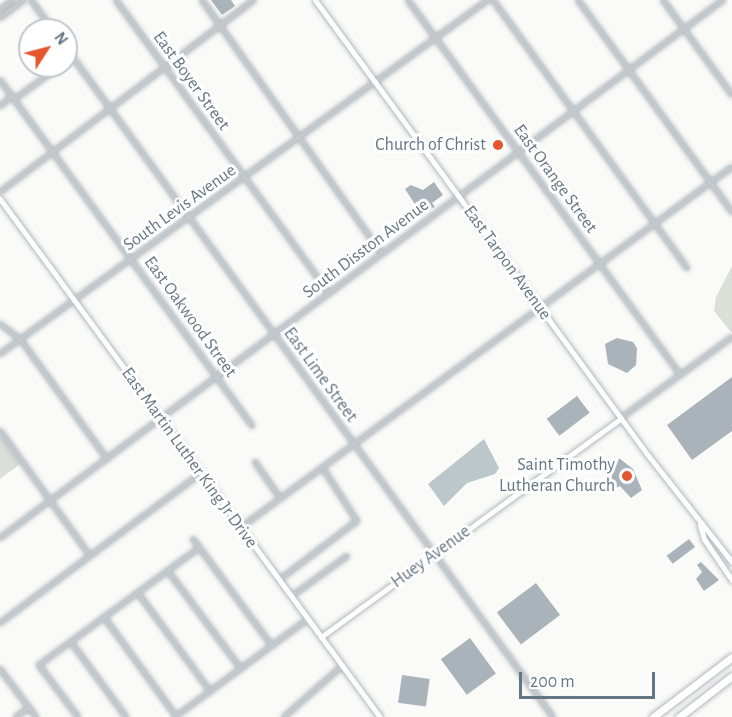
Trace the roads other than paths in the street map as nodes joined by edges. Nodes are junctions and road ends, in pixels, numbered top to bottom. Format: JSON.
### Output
{"nodes":[{"id":1,"x":13,"y":0,"type":"edge"},
{"id":2,"x":24,"y":0,"type":"edge"},
{"id":3,"x":31,"y":0,"type":"edge"},
{"id":4,"x":116,"y":0,"type":"edge"},
{"id":5,"x":202,"y":0,"type":"edge"},
{"id":6,"x":255,"y":0,"type":"edge"},
{"id":7,"x":315,"y":0,"type":"edge"},
{"id":8,"x":408,"y":0,"type":"edge"},
{"id":9,"x":488,"y":0,"type":"edge"},
{"id":10,"x":493,"y":0,"type":"edge"},
{"id":11,"x":578,"y":0,"type":"edge"},
{"id":12,"x":663,"y":0,"type":"edge"},
{"id":13,"x":723,"y":0,"type":"edge"},
{"id":14,"x":0,"y":10,"type":"edge"},
{"id":15,"x":0,"y":18,"type":"edge"},
{"id":16,"x":44,"y":18,"type":"edge"},
{"id":17,"x":220,"y":25,"type":"junction"},
{"id":18,"x":684,"y":28,"type":"junction"},
{"id":19,"x":435,"y":38,"type":"junction"},
{"id":20,"x":78,"y":64,"type":"edge"},
{"id":21,"x":164,"y":66,"type":"junction"},
{"id":22,"x":628,"y":70,"type":"junction"},
{"id":23,"x":43,"y":78,"type":"edge"},
{"id":24,"x":0,"y":80,"type":"edge"},
{"id":25,"x":375,"y":82,"type":"junction"},
{"id":26,"x":732,"y":95,"type":"edge"},
{"id":27,"x":14,"y":98,"type":"junction"},
{"id":28,"x":0,"y":105,"type":"edge"},
{"id":29,"x":110,"y":108,"type":"junction"},
{"id":30,"x":574,"y":111,"type":"junction"},
{"id":31,"x":300,"y":137,"type":"junction"},
{"id":32,"x":53,"y":152,"type":"junction"},
{"id":33,"x":519,"y":152,"type":"junction"},
{"id":34,"x":732,"y":167,"type":"edge"},
{"id":35,"x":244,"y":177,"type":"junction"},
{"id":36,"x":711,"y":183,"type":"junction"},
{"id":37,"x":0,"y":192,"type":"edge"},
{"id":38,"x":459,"y":197,"type":"junction"},
{"id":39,"x":0,"y":198,"type":"edge"},
{"id":40,"x":732,"y":212,"type":"edge"},
{"id":41,"x":189,"y":218,"type":"junction"},
{"id":42,"x":656,"y":224,"type":"junction"},
{"id":43,"x":382,"y":254,"type":"junction"},
{"id":44,"x":132,"y":259,"type":"junction"},
{"id":45,"x":600,"y":264,"type":"junction"},
{"id":46,"x":687,"y":268,"type":"dead end"},
{"id":47,"x":329,"y":294,"type":"junction"},
{"id":48,"x":74,"y":301,"type":"junction"},
{"id":49,"x":540,"y":308,"type":"junction"},
{"id":50,"x":0,"y":324,"type":"edge"},
{"id":51,"x":274,"y":334,"type":"junction"},
{"id":52,"x":732,"y":337,"type":"edge"},
{"id":53,"x":21,"y":340,"type":"junction"},
{"id":54,"x":0,"y":354,"type":"edge"},
{"id":55,"x":680,"y":375,"type":"junction"},
{"id":56,"x":217,"y":377,"type":"junction"},
{"id":57,"x":621,"y":418,"type":"junction"},
{"id":58,"x":161,"y":419,"type":"junction"},
{"id":59,"x":252,"y":426,"type":"dead end"},
{"id":60,"x":0,"y":431,"type":"edge"},
{"id":61,"x":353,"y":443,"type":"junction"},
{"id":62,"x":107,"y":459,"type":"junction"},
{"id":63,"x":255,"y":462,"type":"dead end"},
{"id":64,"x":322,"y":467,"type":"junction"},
{"id":65,"x":200,"y":474,"type":"junction"},
{"id":66,"x":280,"y":498,"type":"junction"},
{"id":67,"x":50,"y":501,"type":"junction"},
{"id":68,"x":700,"y":524,"type":"junction"},
{"id":69,"x":240,"y":528,"type":"junction"},
{"id":70,"x":0,"y":538,"type":"edge"},
{"id":71,"x":192,"y":539,"type":"dead end"},
{"id":72,"x":199,"y":548,"type":"junction"},
{"id":73,"x":435,"y":555,"type":"junction"},
{"id":74,"x":90,"y":556,"type":"junction"},
{"id":75,"x":347,"y":556,"type":"dead end"},
{"id":76,"x":732,"y":562,"type":"edge"},
{"id":77,"x":168,"y":571,"type":"junction"},
{"id":78,"x":279,"y":580,"type":"junction"},
{"id":79,"x":732,"y":580,"type":"edge"},
{"id":80,"x":138,"y":593,"type":"junction"},
{"id":81,"x":291,"y":597,"type":"junction"},
{"id":82,"x":104,"y":617,"type":"junction"},
{"id":83,"x":308,"y":619,"type":"junction"},
{"id":84,"x":0,"y":623,"type":"edge"},
{"id":85,"x":321,"y":637,"type":"junction"},
{"id":86,"x":71,"y":642,"type":"junction"},
{"id":87,"x":272,"y":646,"type":"junction"},
{"id":88,"x":732,"y":657,"type":"edge"},
{"id":89,"x":342,"y":666,"type":"junction"},
{"id":90,"x":0,"y":669,"type":"edge"},
{"id":91,"x":241,"y":669,"type":"junction"},
{"id":92,"x":731,"y":680,"type":"edge"},
{"id":93,"x":210,"y":691,"type":"junction"},
{"id":94,"x":29,"y":708,"type":"junction"},
{"id":95,"x":16,"y":717,"type":"edge"},
{"id":96,"x":36,"y":717,"type":"edge"},
{"id":97,"x":78,"y":717,"type":"edge"},
{"id":98,"x":126,"y":717,"type":"edge"},
{"id":99,"x":176,"y":717,"type":"edge"},
{"id":100,"x":284,"y":717,"type":"edge"},
{"id":101,"x":380,"y":717,"type":"edge"},
{"id":102,"x":553,"y":717,"type":"edge"},
{"id":103,"x":653,"y":717,"type":"edge"},
{"id":104,"x":679,"y":717,"type":"edge"}],
"edges":[{"from":1,"to":14,"type":"street"},
{"from":2,"to":15,"type":"street"},
{"from":3,"to":16,"type":"street"},
{"from":4,"to":21,"type":"street","name":"East Boyer Street"},
{"from":5,"to":17,"type":"street"},
{"from":6,"to":17,"type":"street"},
{"from":7,"to":25,"type":"street","name":"East Tarpon Avenue"},
{"from":8,"to":19,"type":"street","name":"East Orange Street"},
{"from":9,"to":19,"type":"street","name":"South Levis Avenue"},
{"from":10,"to":30,"type":"street"},
{"from":11,"to":22,"type":"street"},
{"from":12,"to":18,"type":"street"},
{"from":13,"to":18,"type":"street","name":"South Disston Avenue"},
{"from":17,"to":21,"type":"street"},
{"from":17,"to":31,"type":"street"},
{"from":18,"to":22,"type":"street","name":"South Disston Avenue"},
{"from":18,"to":26,"type":"street"},
{"from":19,"to":25,"type":"street","name":"South Levis Avenue"},
{"from":19,"to":33,"type":"street","name":"East Orange Street"},
{"from":20,"to":29,"type":"street","name":"East Lime Street"},
{"from":21,"to":29,"type":"street"},
{"from":21,"to":35,"type":"street","name":"East Boyer Street"},
{"from":22,"to":30,"type":"street","name":"South Disston Avenue"},
{"from":22,"to":36,"type":"street"},
{"from":23,"to":27,"type":"street"},
{"from":24,"to":27,"type":"street","name":"East Oakwood Street"},
{"from":25,"to":31,"type":"street","name":"South Levis Avenue"},
{"from":25,"to":38,"type":"street","name":"East Tarpon Avenue"},
{"from":27,"to":28,"type":"street"},
{"from":27,"to":32,"type":"street","name":"East Oakwood Street"},
{"from":29,"to":32,"type":"street"},
{"from":29,"to":41,"type":"street","name":"East Lime Street"},
{"from":30,"to":33,"type":"street","name":"South Disston Avenue"},
{"from":30,"to":42,"type":"street"},
{"from":31,"to":35,"type":"street","name":"South Levis Avenue"},
{"from":31,"to":43,"type":"street"},
{"from":32,"to":37,"type":"street"},
{"from":32,"to":44,"type":"street","name":"East Oakwood Street"},
{"from":33,"to":38,"type":"street","name":"South Disston Avenue"},
{"from":33,"to":45,"type":"street","name":"East Orange Street"},
{"from":34,"to":36,"type":"street"},
{"from":35,"to":41,"type":"street","name":"South Levis Avenue"},
{"from":35,"to":47,"type":"street","name":"East Boyer Street"},
{"from":36,"to":40,"type":"street"},
{"from":36,"to":42,"type":"street"},
{"from":38,"to":43,"type":"street","name":"South Disston Avenue"},
{"from":38,"to":49,"type":"street","name":"East Tarpon Avenue"},
{"from":39,"to":48,"type":"street","name":"East Martin Luther King Jr Drive"},
{"from":41,"to":44,"type":"street","name":"South Levis Avenue"},
{"from":41,"to":51,"type":"street","name":"East Lime Street"},
{"from":42,"to":45,"type":"street"},
{"from":42,"to":46,"type":"street"},
{"from":43,"to":47,"type":"street","name":"South Disston Avenue"},
{"from":44,"to":48,"type":"street","name":"South Levis Avenue"},
{"from":44,"to":56,"type":"street","name":"East Oakwood Street"},
{"from":45,"to":49,"type":"street"},
{"from":45,"to":55,"type":"street","name":"East Orange Street"},
{"from":47,"to":51,"type":"street","name":"South Disston Avenue"},
{"from":48,"to":53,"type":"street","name":"South Levis Avenue"},
{"from":48,"to":58,"type":"street","name":"East Martin Luther King Jr Drive"},
{"from":49,"to":57,"type":"street","name":"East Tarpon Avenue"},
{"from":49,"to":61,"type":"street"},
{"from":50,"to":53,"type":"street"},
{"from":51,"to":56,"type":"street","name":"South Disston Avenue"},
{"from":51,"to":61,"type":"street","name":"East Lime Street"},
{"from":52,"to":55,"type":"street"},
{"from":53,"to":54,"type":"street","name":"South Levis Avenue"},
{"from":53,"to":62,"type":"street"},
{"from":55,"to":57,"type":"street"},
{"from":56,"to":58,"type":"street","name":"South Disston Avenue"},
{"from":56,"to":59,"type":"street","name":"East Oakwood Street"},
{"from":57,"to":68,"type":"street","name":"East Tarpon Avenue"},
{"from":57,"to":73,"type":"street","name":"Huey Avenue"},
{"from":58,"to":62,"type":"street","name":"South Disston Avenue"},
{"from":58,"to":65,"type":"street","name":"East Martin Luther King Jr Drive"},
{"from":60,"to":67,"type":"street"},
{"from":61,"to":64,"type":"street"},
{"from":61,"to":73,"type":"street","name":"East Lime Street"},
{"from":62,"to":67,"type":"street","name":"South Disston Avenue"},
{"from":63,"to":66,"type":"street"},
{"from":64,"to":66,"type":"street"},
{"from":64,"to":78,"type":"street"},
{"from":65,"to":69,"type":"street","name":"East Martin Luther King Jr Drive"},
{"from":65,"to":74,"type":"street"},
{"from":66,"to":69,"type":"street"},
{"from":67,"to":70,"type":"street","name":"South Disston Avenue"},
{"from":67,"to":74,"type":"street"},
{"from":68,"to":76,"type":"street","name":"East Tarpon Avenue"},
{"from":68,"to":79,"type":"street","name":"East Tarpon Avenue"},
{"from":69,"to":78,"type":"street","name":"East Martin Luther King Jr Drive"},
{"from":71,"to":72,"type":"street"},
{"from":72,"to":77,"type":"street"},
{"from":72,"to":87,"type":"street"},
{"from":73,"to":85,"type":"street","name":"Huey Avenue"},
{"from":73,"to":102,"type":"street","name":"East Lime Street"},
{"from":74,"to":84,"type":"street"},
{"from":75,"to":81,"type":"street"},
{"from":77,"to":80,"type":"street"},
{"from":77,"to":91,"type":"street"},
{"from":78,"to":81,"type":"street","name":"East Martin Luther King Jr Drive"},
{"from":80,"to":82,"type":"street"},
{"from":80,"to":93,"type":"street"},
{"from":81,"to":83,"type":"street","name":"East Martin Luther King Jr Drive"},
{"from":82,"to":86,"type":"street"},
{"from":82,"to":99,"type":"street"},
{"from":83,"to":85,"type":"street","name":"East Martin Luther King Jr Drive"},
{"from":83,"to":87,"type":"street"},
{"from":85,"to":89,"type":"street","name":"East Martin Luther King Jr Drive"},
{"from":86,"to":97,"type":"street"},
{"from":86,"to":98,"type":"street"},
{"from":87,"to":91,"type":"street"},
{"from":88,"to":103,"type":"highway"},
{"from":89,"to":100,"type":"street"},
{"from":89,"to":101,"type":"street","name":"East Martin Luther King Jr Drive"},
{"from":90,"to":94,"type":"street"},
{"from":91,"to":93,"type":"street"},
{"from":92,"to":104,"type":"highway"},
{"from":93,"to":99,"type":"street"},
{"from":94,"to":95,"type":"street"},
{"from":94,"to":96,"type":"street"}]}
